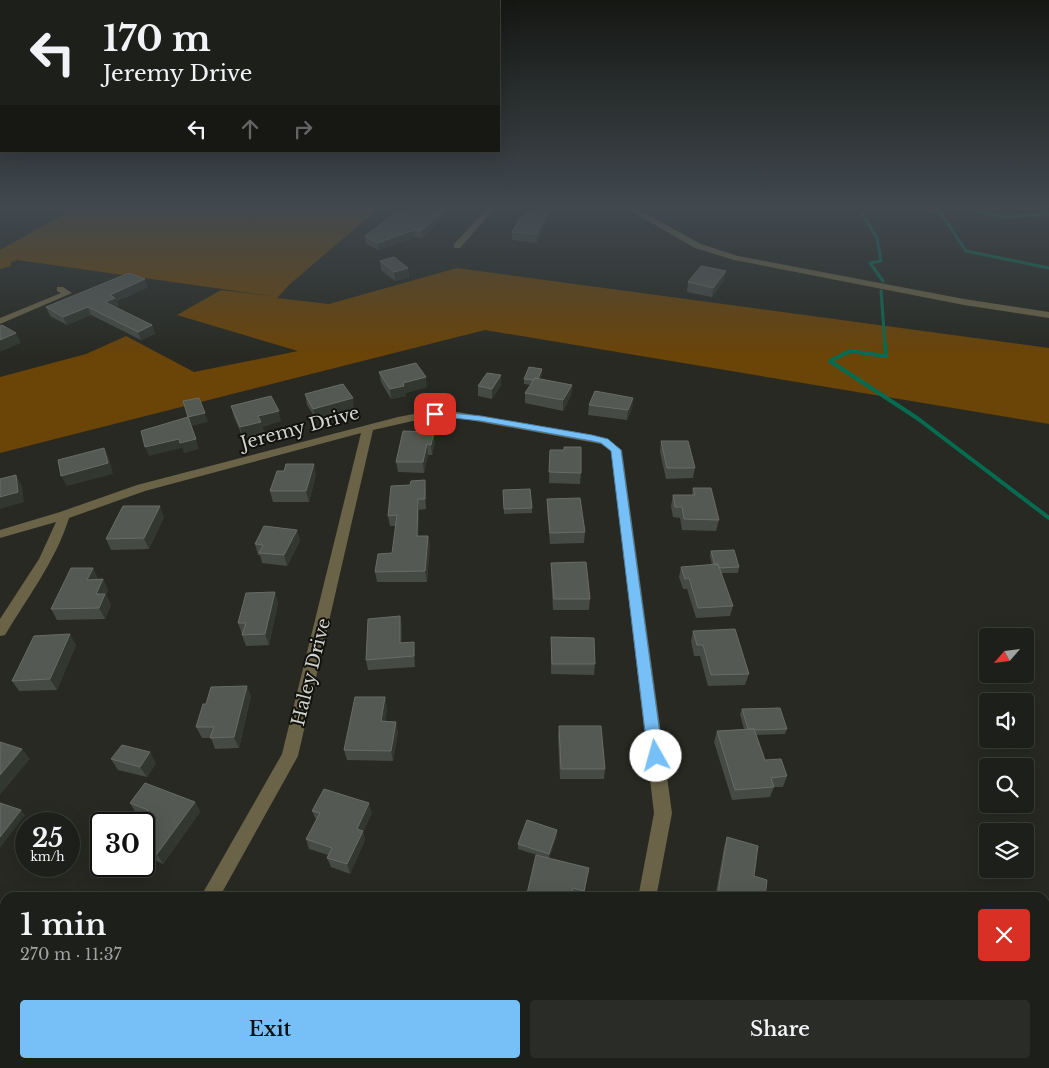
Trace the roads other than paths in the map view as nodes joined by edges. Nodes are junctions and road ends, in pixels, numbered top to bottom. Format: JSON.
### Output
{"nodes":[{"id":1,"x":739,"y":258,"type":"edge"},
{"id":2,"x":60,"y":289,"type":"dead end"},
{"id":3,"x":1049,"y":316,"type":"edge"},
{"id":4,"x":0,"y":321,"type":"edge"},
{"id":5,"x":368,"y":428,"type":"junction"},
{"id":6,"x":64,"y":515,"type":"junction"},
{"id":7,"x":0,"y":534,"type":"edge"},
{"id":8,"x":0,"y":631,"type":"edge"},
{"id":9,"x":212,"y":892,"type":"edge"},
{"id":10,"x":648,"y":892,"type":"edge"}],
"edges":[{"from":1,"to":3,"type":"street"},
{"from":2,"to":4,"type":"street"},
{"from":5,"to":6,"type":"street","name":"Jeremy Drive"},
{"from":5,"to":9,"type":"street","name":"Haley Drive"},
{"from":5,"to":10,"type":"street","name":"Jeremy Drive"},
{"from":6,"to":7,"type":"street","name":"Jeremy Drive"},
{"from":6,"to":8,"type":"street"}]}
